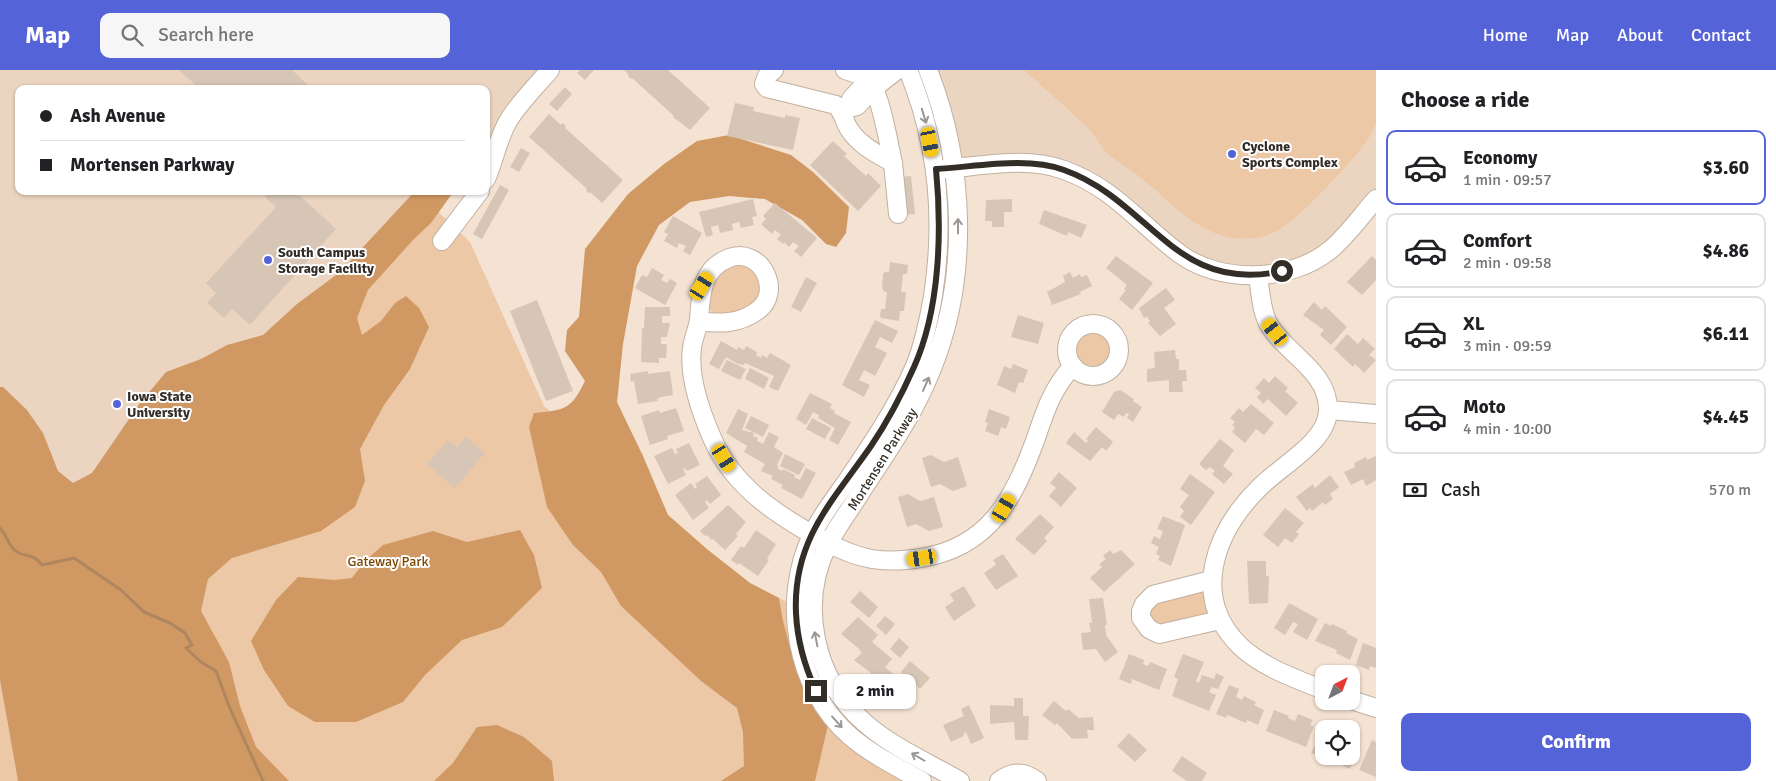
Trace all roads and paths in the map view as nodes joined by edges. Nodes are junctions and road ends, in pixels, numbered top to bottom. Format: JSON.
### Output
{"nodes":[{"id":1,"x":550,"y":70,"type":"edge"},
{"id":2,"x":774,"y":70,"type":"edge"},
{"id":3,"x":845,"y":70,"type":"edge"},
{"id":4,"x":897,"y":70,"type":"edge"},
{"id":5,"x":908,"y":70,"type":"edge"},
{"id":6,"x":928,"y":70,"type":"edge"},
{"id":7,"x":873,"y":79,"type":"edge"},
{"id":8,"x":846,"y":110,"type":"junction"},
{"id":9,"x":893,"y":163,"type":"junction"},
{"id":10,"x":955,"y":168,"type":"junction"},
{"id":11,"x":936,"y":169,"type":"junction"},
{"id":12,"x":490,"y":170,"type":"edge"},
{"id":13,"x":477,"y":195,"type":"edge"},
{"id":14,"x":1376,"y":199,"type":"edge"},
{"id":15,"x":898,"y":214,"type":"dead end"},
{"id":16,"x":442,"y":241,"type":"dead end"},
{"id":17,"x":1258,"y":275,"type":"junction"},
{"id":18,"x":699,"y":321,"type":"junction"},
{"id":19,"x":1073,"y":366,"type":"dead end"},
{"id":20,"x":1329,"y":410,"type":"junction"},
{"id":21,"x":1376,"y":414,"type":"edge"},
{"id":22,"x":812,"y":534,"type":"junction"},
{"id":23,"x":829,"y":543,"type":"junction"},
{"id":24,"x":1212,"y":580,"type":"junction"},
{"id":25,"x":1220,"y":620,"type":"junction"},
{"id":26,"x":1315,"y":686,"type":"edge"},
{"id":27,"x":1360,"y":703,"type":"edge"},
{"id":28,"x":1376,"y":708,"type":"edge"},
{"id":29,"x":922,"y":781,"type":"edge"},
{"id":30,"x":960,"y":781,"type":"edge"},
{"id":31,"x":999,"y":781,"type":"edge"},
{"id":32,"x":1037,"y":781,"type":"edge"}],
"edges":[{"from":1,"to":12,"type":"street"},
{"from":2,"to":8,"type":"street"},
{"from":3,"to":7,"type":"street"},
{"from":4,"to":7,"type":"street"},
{"from":5,"to":11,"type":"street","name":"Mortensen Parkway","one_way":true},
{"from":6,"to":10,"type":"street","name":"Mortensen Parkway"},
{"from":7,"to":8,"type":"street"},
{"from":7,"to":9,"type":"street"},
{"from":8,"to":9,"type":"street"},
{"from":9,"to":15,"type":"street"},
{"from":10,"to":11,"type":"street"},
{"from":10,"to":17,"type":"street"},
{"from":23,"to":10,"type":"street","name":"Mortensen Parkway","one_way":true},
{"from":11,"to":22,"type":"street","name":"Mortensen Parkway"},
{"from":13,"to":16,"type":"street"},
{"from":14,"to":17,"type":"street"},
{"from":17,"to":20,"type":"street"},
{"from":18,"to":18,"type":"street"},
{"from":18,"to":22,"type":"street"},
{"from":19,"to":23,"type":"street"},
{"from":20,"to":21,"type":"street"},
{"from":20,"to":24,"type":"street"},
{"from":22,"to":23,"type":"street"},
{"from":22,"to":29,"type":"street","name":"Mortensen Parkway","one_way":true},
{"from":30,"to":23,"type":"street","name":"Mortensen Parkway","one_way":true},
{"from":24,"to":25,"type":"street"},
{"from":24,"to":25,"type":"street"},
{"from":25,"to":26,"type":"street"},
{"from":27,"to":28,"type":"street"},
{"from":31,"to":32,"type":"street"}]}
